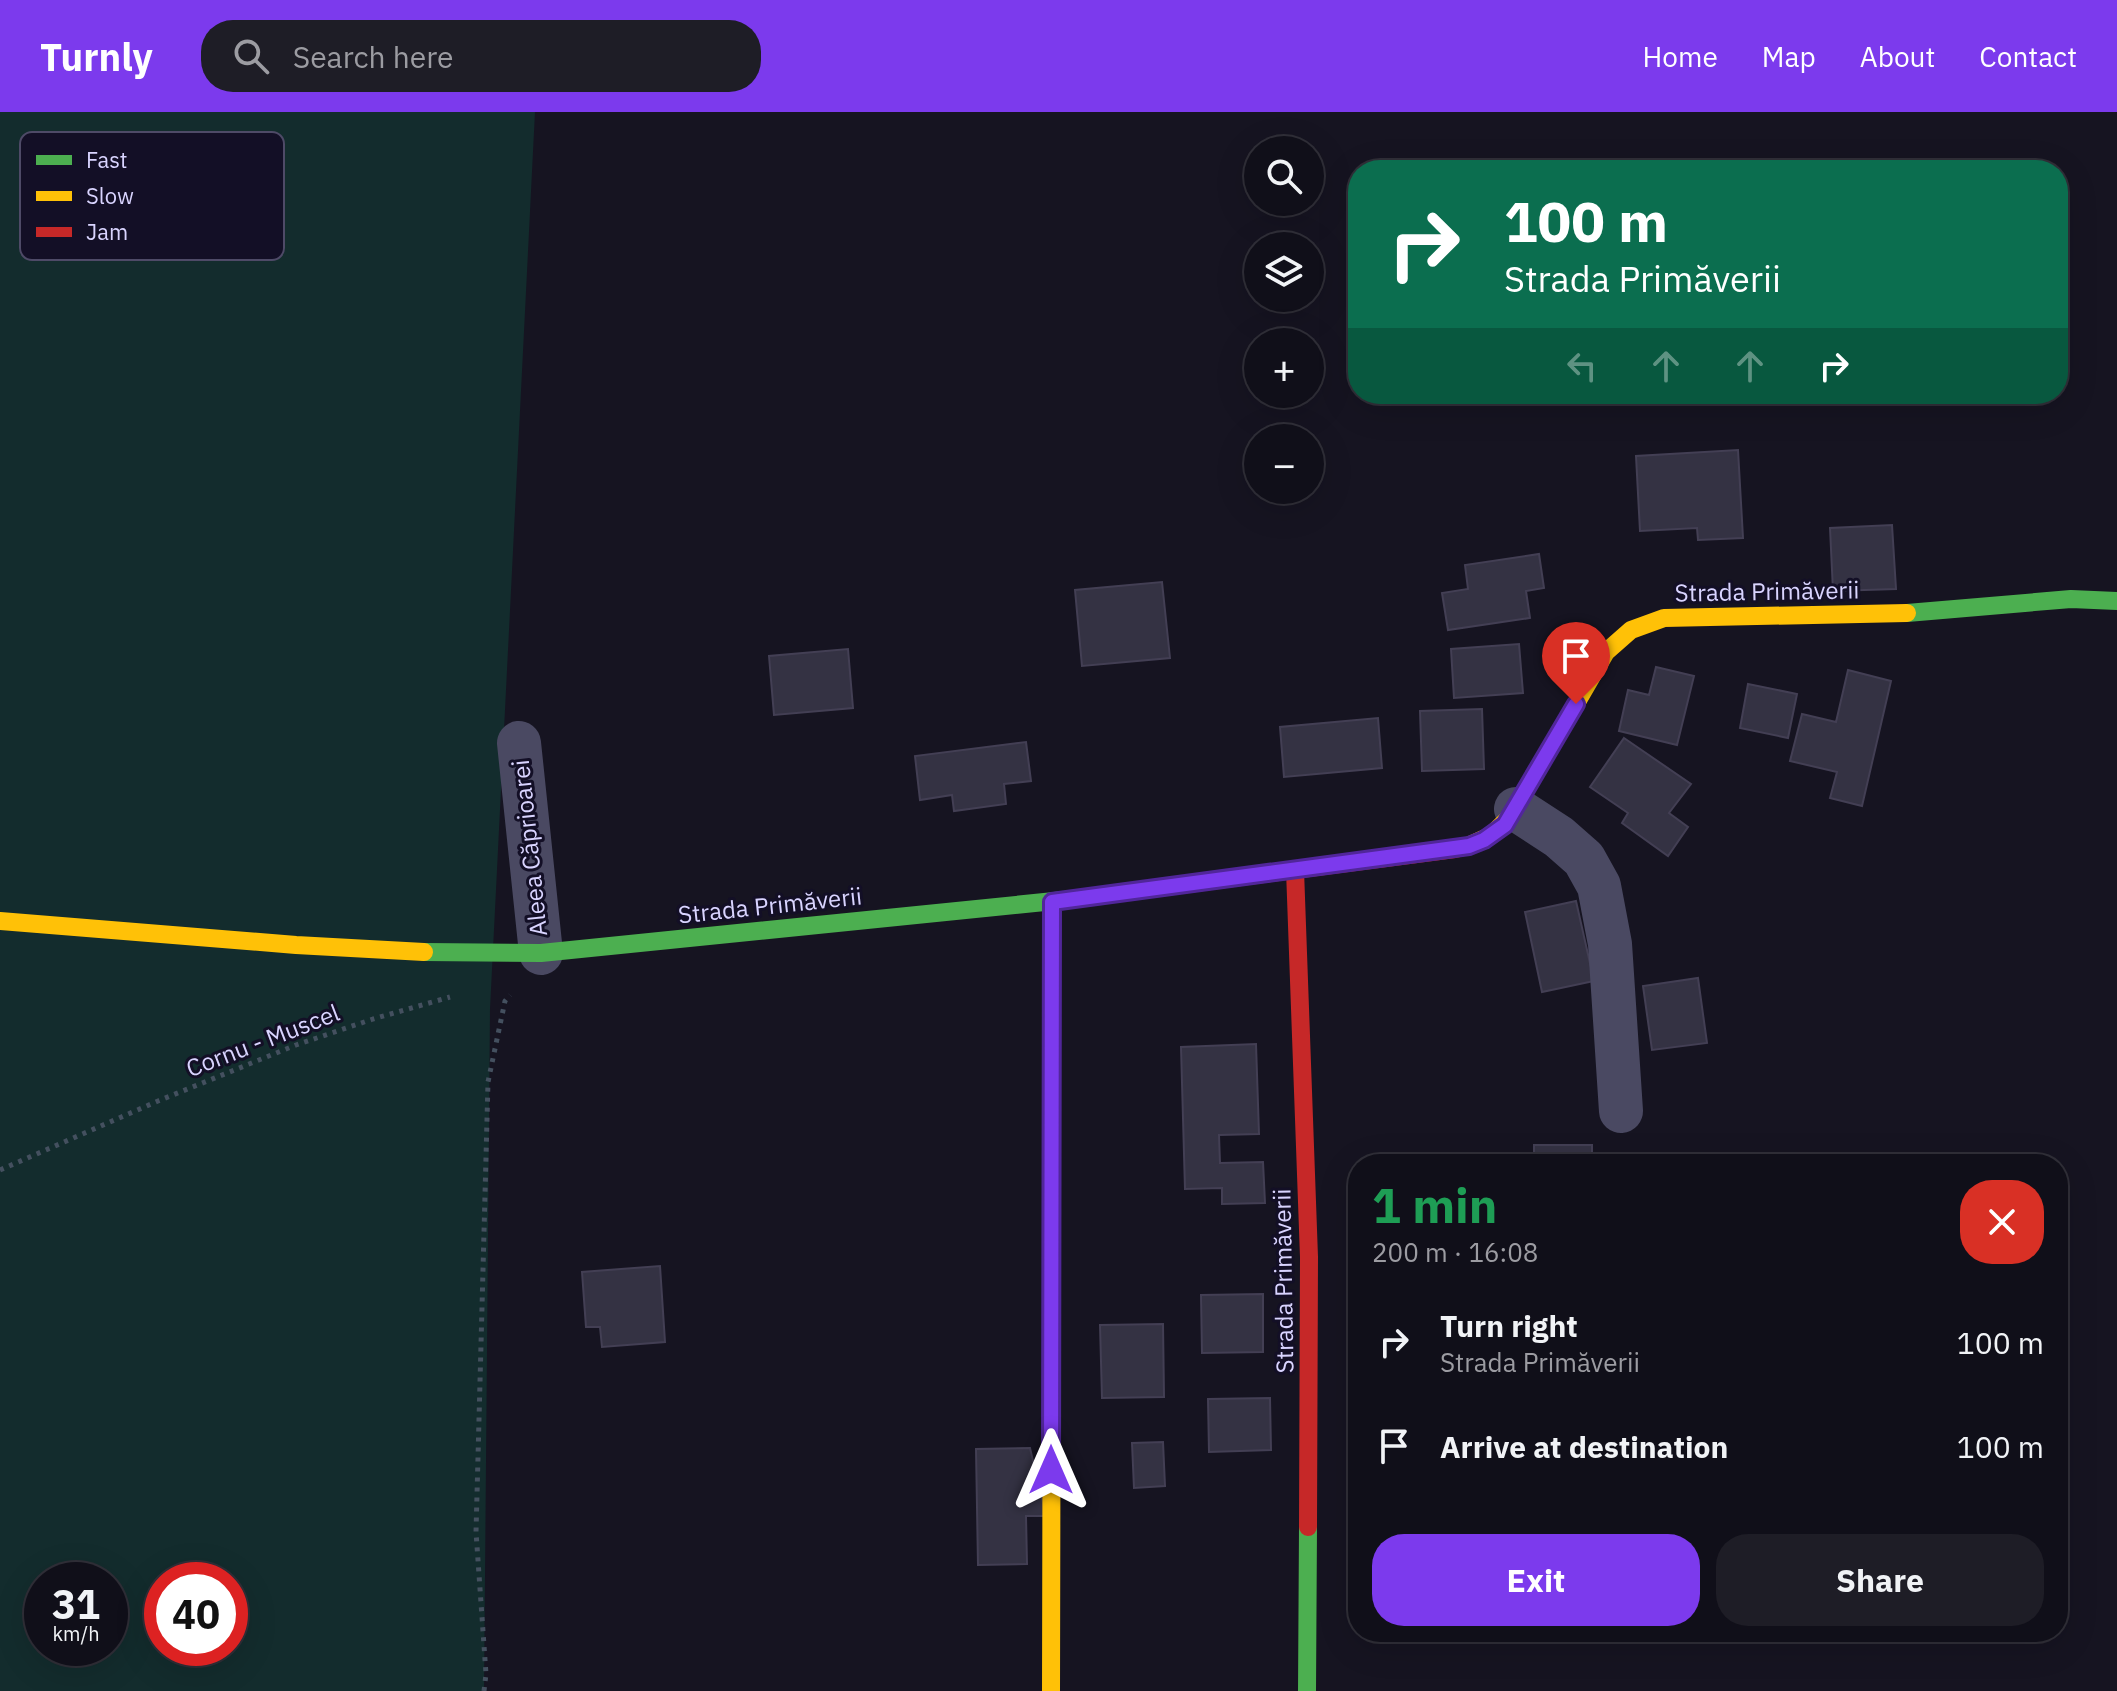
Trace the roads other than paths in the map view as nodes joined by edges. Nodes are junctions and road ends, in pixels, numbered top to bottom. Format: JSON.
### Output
{"nodes":[{"id":1,"x":2117,"y":601,"type":"edge"},
{"id":2,"x":519,"y":743,"type":"dead end"},
{"id":3,"x":1516,"y":809,"type":"junction"},
{"id":4,"x":1295,"y":870,"type":"junction"},
{"id":5,"x":1052,"y":902,"type":"junction"},
{"id":6,"x":0,"y":921,"type":"edge"},
{"id":7,"x":541,"y":953,"type":"junction"},
{"id":8,"x":1621,"y":1111,"type":"dead end"},
{"id":9,"x":1051,"y":1691,"type":"edge"},
{"id":10,"x":1307,"y":1691,"type":"edge"}],
"edges":[{"from":1,"to":3,"type":"street","name":"Strada Primăverii"},
{"from":2,"to":7,"type":"street","name":"Aleea Căprioarei"},
{"from":3,"to":4,"type":"street","name":"Strada Primăverii"},
{"from":3,"to":8,"type":"street"},
{"from":4,"to":5,"type":"street","name":"Strada Primăverii"},
{"from":4,"to":10,"type":"street","name":"Strada Primăverii"},
{"from":5,"to":7,"type":"street","name":"Strada Primăverii"},
{"from":5,"to":9,"type":"street"},
{"from":6,"to":7,"type":"street","name":"Strada Primăverii"}]}
